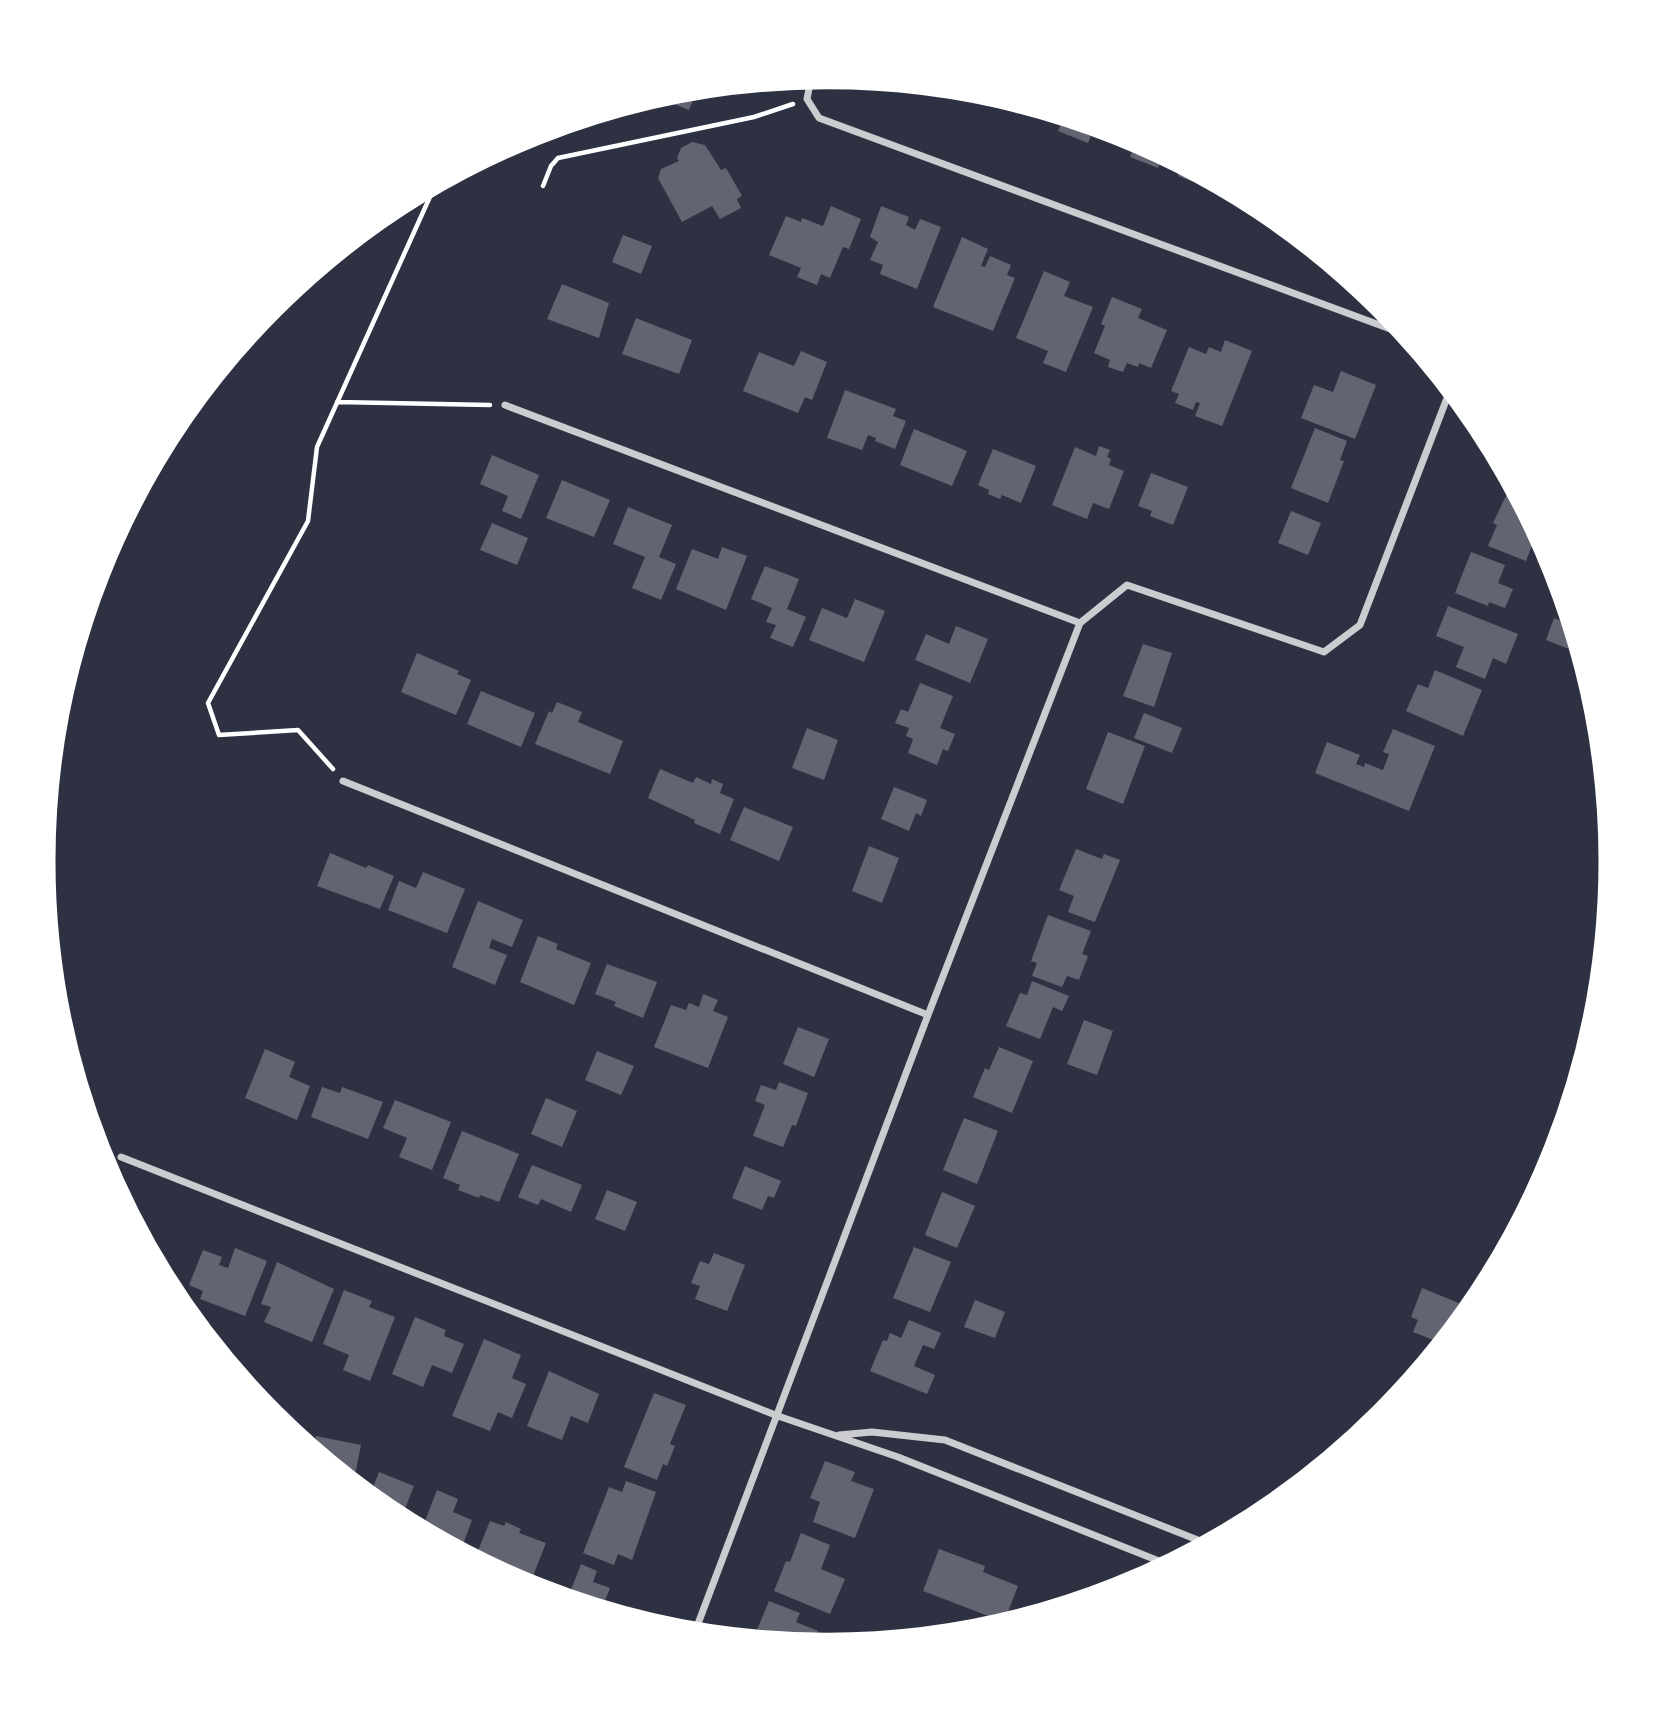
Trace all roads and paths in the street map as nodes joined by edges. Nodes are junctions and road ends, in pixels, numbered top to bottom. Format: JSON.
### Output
{"nodes":[{"id":1,"x":810,"y":85,"type":"edge"},
{"id":2,"x":807,"y":99,"type":"junction"},
{"id":3,"x":543,"y":186,"type":"dead end"},
{"id":4,"x":431,"y":194,"type":"edge"},
{"id":5,"x":1394,"y":330,"type":"edge"},
{"id":6,"x":1448,"y":395,"type":"edge"},
{"id":7,"x":337,"y":402,"type":"junction"},
{"id":8,"x":505,"y":405,"type":"joint"},
{"id":9,"x":1080,"y":623,"type":"junction"},
{"id":10,"x":343,"y":781,"type":"joint"},
{"id":11,"x":928,"y":1015,"type":"junction"},
{"id":12,"x":121,"y":1157,"type":"dead end"},
{"id":13,"x":778,"y":1416,"type":"junction"},
{"id":14,"x":835,"y":1435,"type":"junction"},
{"id":15,"x":1202,"y":1542,"type":"edge"},
{"id":16,"x":1162,"y":1562,"type":"edge"},
{"id":17,"x":697,"y":1627,"type":"edge"}],
"edges":[{"from":1,"to":2,"type":"street"},
{"from":2,"to":3,"type":"path"},
{"from":2,"to":5,"type":"street"},
{"from":4,"to":7,"type":"path"},
{"from":6,"to":9,"type":"street"},
{"from":7,"to":8,"type":"path"},
{"from":7,"to":10,"type":"path"},
{"from":8,"to":9,"type":"street"},
{"from":9,"to":11,"type":"street"},
{"from":10,"to":11,"type":"street"},
{"from":11,"to":13,"type":"street"},
{"from":12,"to":13,"type":"street"},
{"from":13,"to":14,"type":"street"},
{"from":13,"to":17,"type":"street"},
{"from":14,"to":15,"type":"street"},
{"from":14,"to":16,"type":"street"}]}
